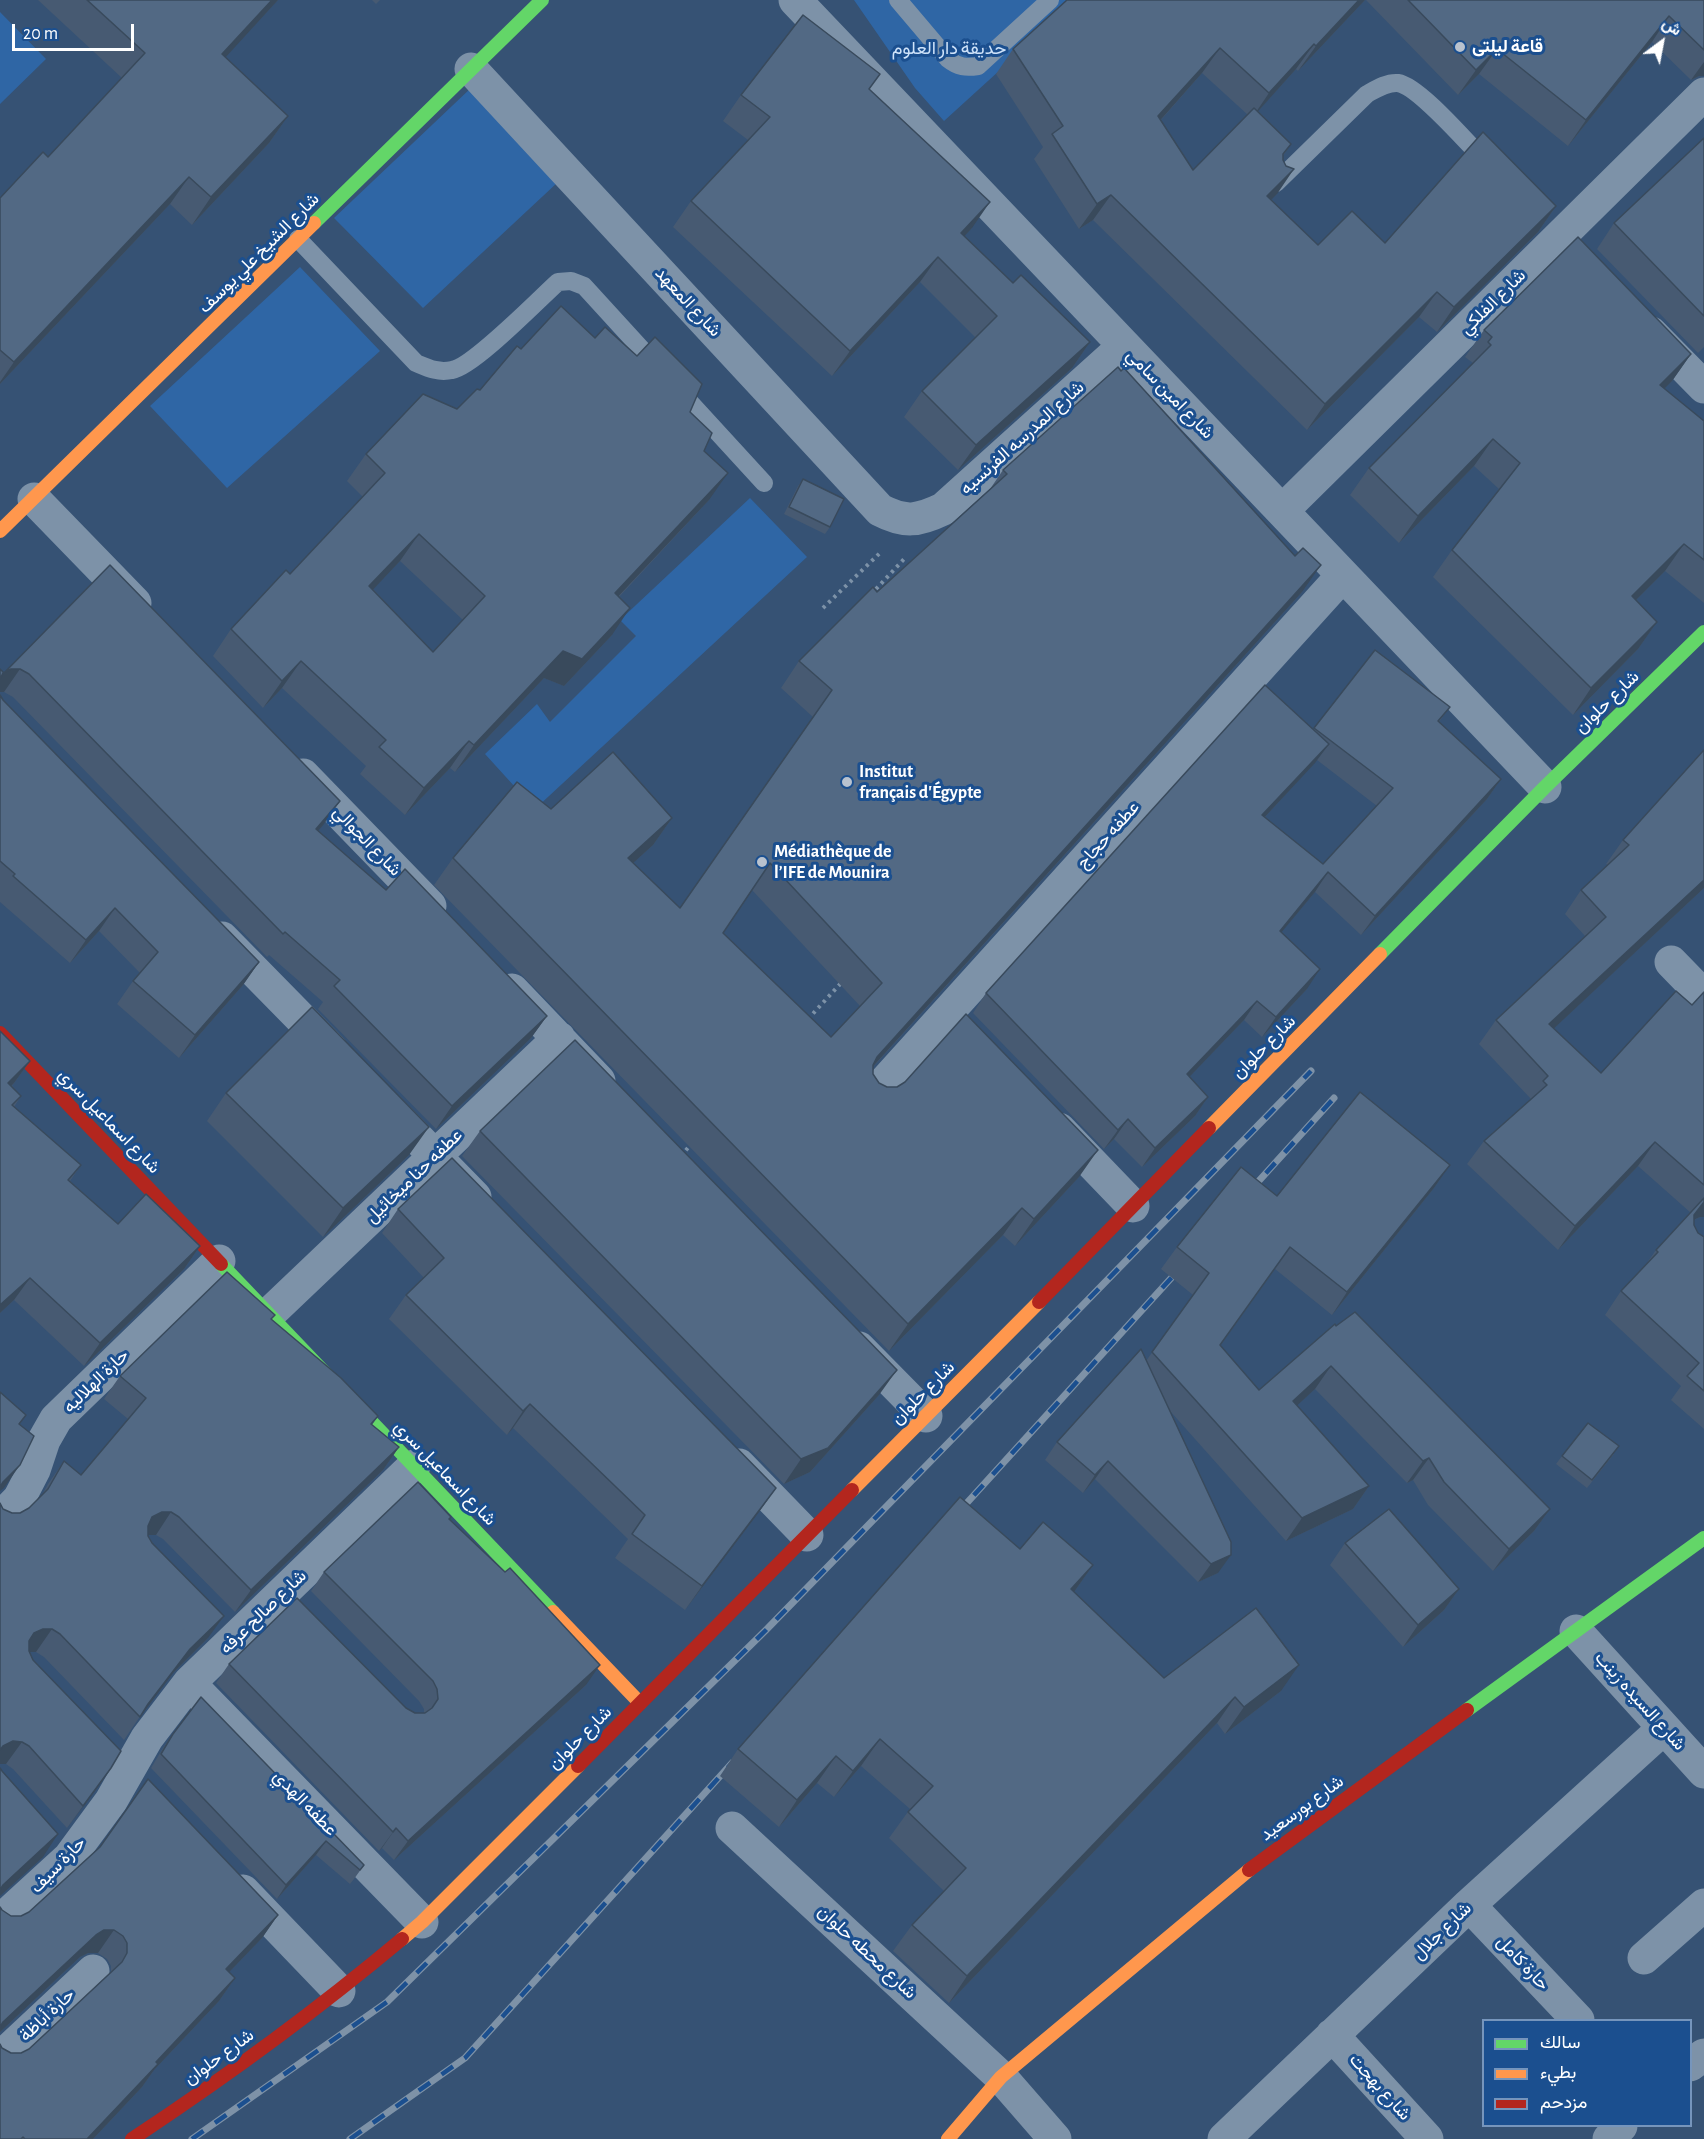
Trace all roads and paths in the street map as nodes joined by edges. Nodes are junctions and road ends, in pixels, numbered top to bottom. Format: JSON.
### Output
{"nodes":[{"id":1,"x":542,"y":0,"type":"edge"},
{"id":2,"x":795,"y":0,"type":"edge"},
{"id":3,"x":1050,"y":0,"type":"edge"},
{"id":4,"x":909,"y":4,"type":"edge"},
{"id":5,"x":471,"y":69,"type":"junction"},
{"id":6,"x":1704,"y":93,"type":"edge"},
{"id":7,"x":1500,"y":177,"type":"edge"},
{"id":8,"x":1276,"y":183,"type":"edge"},
{"id":9,"x":1555,"y":232,"type":"junction"},
{"id":10,"x":298,"y":239,"type":"junction"},
{"id":11,"x":1583,"y":262,"type":"edge"},
{"id":12,"x":1632,"y":312,"type":"edge"},
{"id":13,"x":1124,"y":346,"type":"junction"},
{"id":14,"x":1704,"y":387,"type":"edge"},
{"id":15,"x":764,"y":483,"type":"dead end"},
{"id":16,"x":34,"y":499,"type":"junction"},
{"id":17,"x":1281,"y":511,"type":"junction"},
{"id":18,"x":913,"y":520,"type":"junction"},
{"id":19,"x":0,"y":531,"type":"edge"},
{"id":20,"x":1343,"y":576,"type":"junction"},
{"id":21,"x":823,"y":608,"type":"dead end"},
{"id":22,"x":159,"y":627,"type":"edge"},
{"id":23,"x":1704,"y":632,"type":"edge"},
{"id":24,"x":284,"y":756,"type":"edge"},
{"id":25,"x":1545,"y":787,"type":"junction"},
{"id":26,"x":201,"y":916,"type":"edge"},
{"id":27,"x":451,"y":927,"type":"edge"},
{"id":28,"x":1671,"y":962,"type":"dead end"},
{"id":29,"x":492,"y":970,"type":"edge"},
{"id":30,"x":845,"y":979,"type":"edge"},
{"id":31,"x":1704,"y":996,"type":"edge"},
{"id":32,"x":947,"y":1013,"type":"junction"},
{"id":33,"x":805,"y":1023,"type":"edge"},
{"id":34,"x":0,"y":1033,"type":"edge"},
{"id":35,"x":559,"y":1038,"type":"junction"},
{"id":36,"x":971,"y":1038,"type":"edge"},
{"id":37,"x":872,"y":1096,"type":"edge"},
{"id":38,"x":621,"y":1104,"type":"edge"},
{"id":39,"x":1036,"y":1105,"type":"edge"},
{"id":40,"x":700,"y":1135,"type":"edge"},
{"id":41,"x":435,"y":1156,"type":"junction"},
{"id":42,"x":675,"y":1161,"type":"edge"},
{"id":43,"x":1133,"y":1206,"type":"junction"},
{"id":44,"x":493,"y":1215,"type":"edge"},
{"id":45,"x":219,"y":1261,"type":"junction"},
{"id":46,"x":269,"y":1314,"type":"junction"},
{"id":47,"x":843,"y":1331,"type":"edge"},
{"id":48,"x":926,"y":1416,"type":"junction"},
{"id":49,"x":716,"y":1442,"type":"edge"},
{"id":50,"x":414,"y":1466,"type":"junction"},
{"id":51,"x":0,"y":1518,"type":"edge"},
{"id":52,"x":807,"y":1535,"type":"junction"},
{"id":53,"x":1704,"y":1538,"type":"edge"},
{"id":54,"x":284,"y":1591,"type":"junction"},
{"id":55,"x":212,"y":1615,"type":"edge"},
{"id":56,"x":309,"y":1615,"type":"edge"},
{"id":57,"x":1576,"y":1631,"type":"junction"},
{"id":58,"x":235,"y":1639,"type":"junction"},
{"id":59,"x":189,"y":1683,"type":"junction"},
{"id":60,"x":640,"y":1703,"type":"junction"},
{"id":61,"x":1664,"y":1728,"type":"junction"},
{"id":62,"x":104,"y":1746,"type":"edge"},
{"id":63,"x":128,"y":1772,"type":"junction"},
{"id":64,"x":1704,"y":1772,"type":"edge"},
{"id":65,"x":152,"y":1797,"type":"edge"},
{"id":66,"x":732,"y":1828,"type":"dead end"},
{"id":67,"x":46,"y":1832,"type":"edge"},
{"id":68,"x":69,"y":1858,"type":"junction"},
{"id":69,"x":225,"y":1873,"type":"edge"},
{"id":70,"x":1469,"y":1905,"type":"junction"},
{"id":71,"x":1704,"y":1905,"type":"edge"},
{"id":72,"x":0,"y":1921,"type":"edge"},
{"id":73,"x":422,"y":1922,"type":"junction"},
{"id":74,"x":1644,"y":1958,"type":"dead end"},
{"id":75,"x":93,"y":1971,"type":"edge"},
{"id":76,"x":339,"y":1991,"type":"junction"},
{"id":77,"x":1577,"y":2019,"type":"edge"},
{"id":78,"x":1332,"y":2035,"type":"junction"},
{"id":79,"x":0,"y":2058,"type":"edge"},
{"id":80,"x":1001,"y":2077,"type":"junction"},
{"id":81,"x":1621,"y":2127,"type":"edge"},
{"id":82,"x":132,"y":2139,"type":"edge"},
{"id":83,"x":948,"y":2139,"type":"edge"},
{"id":84,"x":1055,"y":2139,"type":"edge"},
{"id":85,"x":1224,"y":2139,"type":"edge"},
{"id":86,"x":1427,"y":2139,"type":"edge"},
{"id":87,"x":1609,"y":2139,"type":"edge"}],
"edges":[{"from":1,"to":5,"type":"street","name":"شارع الشيخ علي يوسف"},
{"from":2,"to":13,"type":"street","name":"شارع امين سامي"},
{"from":3,"to":4,"type":"lane"},
{"from":5,"to":10,"type":"street","name":"شارع الشيخ علي يوسف"},
{"from":5,"to":18,"type":"street","name":"شارع المعهد"},
{"from":6,"to":9,"type":"street","name":"شارع الفلكي"},
{"from":7,"to":8,"type":"lane"},
{"from":9,"to":11,"type":"street"},
{"from":9,"to":17,"type":"street","name":"شارع الفلكي"},
{"from":10,"to":15,"type":"lane"},
{"from":10,"to":16,"type":"street","name":"شارع الشيخ علي يوسف"},
{"from":12,"to":14,"type":"street"},
{"from":13,"to":17,"type":"street","name":"شارع امين سامي"},
{"from":13,"to":18,"type":"street","name":"شارع المدرسه الفرنسيه"},
{"from":16,"to":19,"type":"street","name":"شارع الشيخ علي يوسف"},
{"from":16,"to":22,"type":"street"},
{"from":17,"to":20,"type":"street","name":"شارع امين سامي"},
{"from":18,"to":21,"type":"path"},
{"from":20,"to":25,"type":"street","name":"شارع امين سامي"},
{"from":20,"to":32,"type":"street","name":"عطفه حجاج"},
{"from":23,"to":25,"type":"street","name":"شارع حلوان"},
{"from":24,"to":27,"type":"street","name":"شارع الجوالي"},
{"from":25,"to":43,"type":"street","name":"شارع حلوان"},
{"from":26,"to":41,"type":"street"},
{"from":28,"to":31,"type":"street"},
{"from":29,"to":35,"type":"street"},
{"from":30,"to":33,"type":"path"},
{"from":32,"to":36,"type":"street"},
{"from":32,"to":37,"type":"street","name":"عطفه حجاج"},
{"from":34,"to":45,"type":"street","name":"شارع اسماعيل سري"},
{"from":35,"to":38,"type":"street"},
{"from":35,"to":41,"type":"street","name":"عطفه حنا ميخائيل"},
{"from":39,"to":43,"type":"street"},
{"from":40,"to":42,"type":"path"},
{"from":41,"to":44,"type":"street"},
{"from":41,"to":46,"type":"street","name":"عطفه حنا ميخائيل"},
{"from":43,"to":48,"type":"street","name":"شارع حلوان"},
{"from":45,"to":46,"type":"street","name":"شارع اسماعيل سري"},
{"from":45,"to":51,"type":"street","name":"حارة الهلاليه"},
{"from":46,"to":50,"type":"street","name":"شارع اسماعيل سري"},
{"from":47,"to":48,"type":"street"},
{"from":48,"to":52,"type":"street","name":"شارع حلوان"},
{"from":49,"to":52,"type":"street"},
{"from":50,"to":54,"type":"street","name":"شارع صالح عرفه"},
{"from":50,"to":60,"type":"street","name":"شارع اسماعيل سري"},
{"from":52,"to":60,"type":"street","name":"شارع حلوان"},
{"from":53,"to":57,"type":"street","name":"شارع بورسعيد"},
{"from":54,"to":56,"type":"street"},
{"from":54,"to":58,"type":"street","name":"شارع صالح عرفه"},
{"from":55,"to":58,"type":"street"},
{"from":57,"to":61,"type":"street","name":"شارع السيده زينب"},
{"from":57,"to":80,"type":"street","name":"شارع بورسعيد"},
{"from":58,"to":59,"type":"street","name":"شارع صالح عرفه"},
{"from":59,"to":63,"type":"street","name":"شارع صالح عرفه"},
{"from":59,"to":73,"type":"street","name":"عطفه الهدي"},
{"from":60,"to":73,"type":"street","name":"شارع حلوان"},
{"from":61,"to":64,"type":"street","name":"شارع السيده زينب"},
{"from":61,"to":70,"type":"street","name":"شارع جلال"},
{"from":62,"to":63,"type":"street"},
{"from":63,"to":65,"type":"street"},
{"from":63,"to":68,"type":"street","name":"حارة سيف"},
{"from":66,"to":80,"type":"street","name":"شارع محطه حلوان"},
{"from":67,"to":68,"type":"street"},
{"from":68,"to":72,"type":"street","name":"حارة سيف"},
{"from":69,"to":76,"type":"street"},
{"from":70,"to":77,"type":"street","name":"حارة كامل"},
{"from":70,"to":78,"type":"street","name":"شارع جلال"},
{"from":71,"to":74,"type":"street"},
{"from":73,"to":76,"type":"street","name":"شارع حلوان"},
{"from":75,"to":79,"type":"street","name":"حارة أباظة"},
{"from":76,"to":82,"type":"street","name":"شارع حلوان"},
{"from":78,"to":85,"type":"street","name":"شارع جلال"},
{"from":78,"to":86,"type":"street","name":"شارع بهجت"},
{"from":80,"to":83,"type":"street","name":"شارع بورسعيد"},
{"from":80,"to":84,"type":"street","name":"شارع محطه حلوان"},
{"from":81,"to":87,"type":"street"}]}
